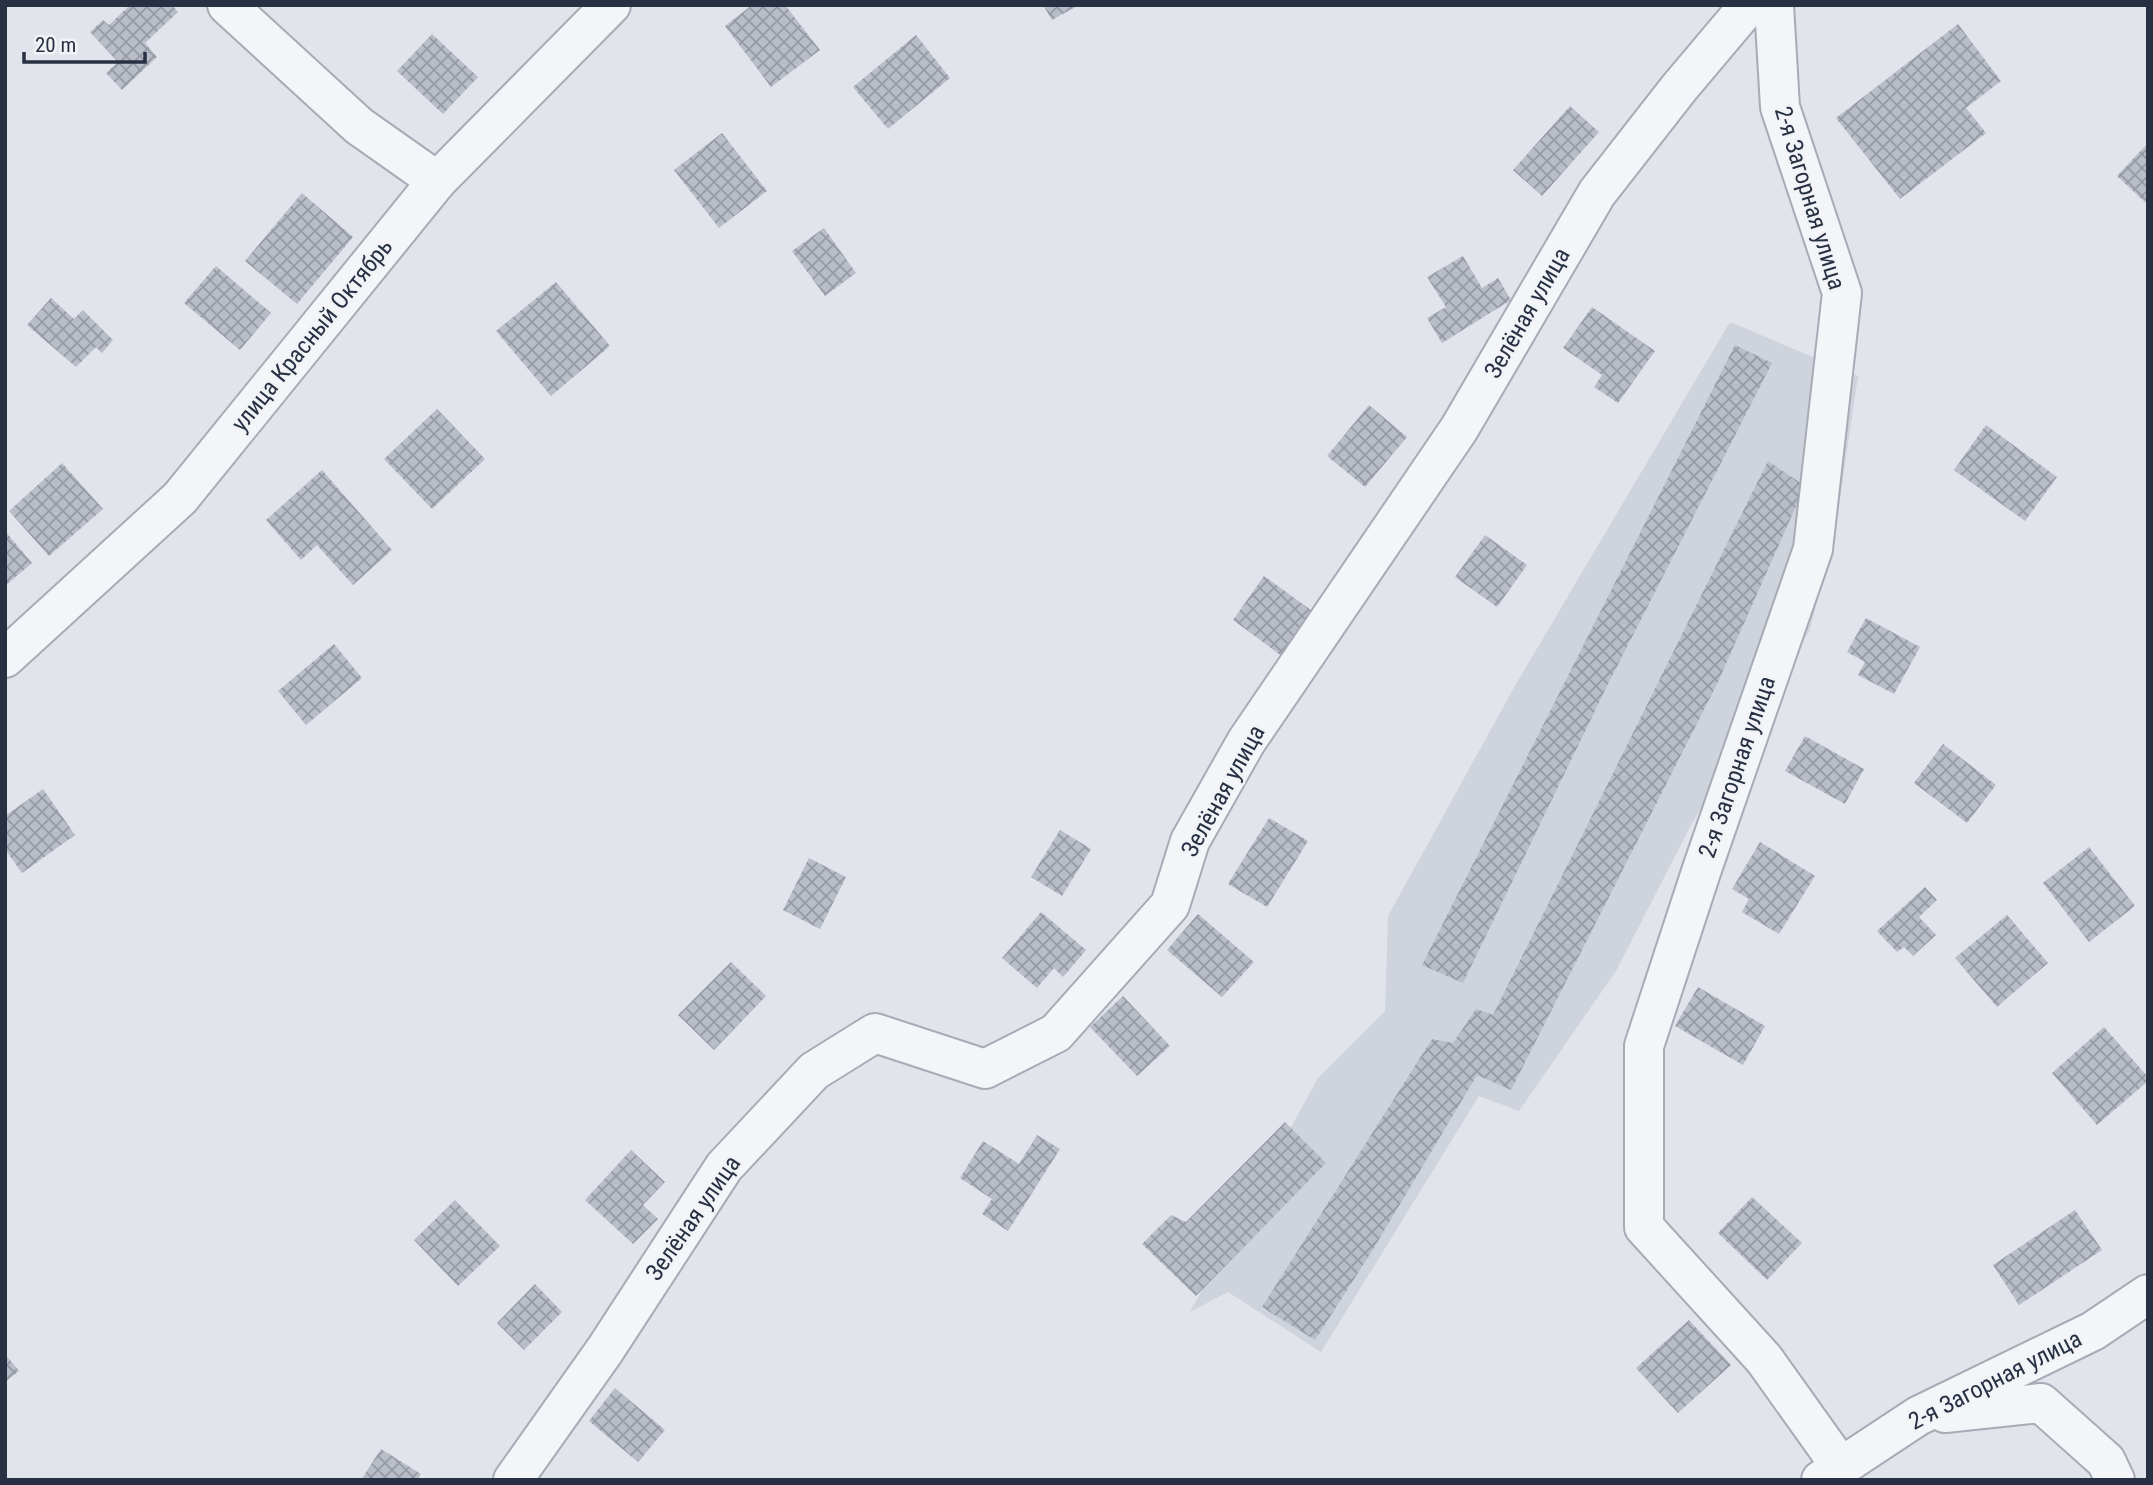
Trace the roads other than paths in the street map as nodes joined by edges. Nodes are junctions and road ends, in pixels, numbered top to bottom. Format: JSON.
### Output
{"nodes":[{"id":1,"x":228,"y":5,"type":"edge"},
{"id":2,"x":1749,"y":5,"type":"edge"},
{"id":3,"x":1774,"y":5,"type":"edge"},
{"id":4,"x":600,"y":9,"type":"edge"},
{"id":5,"x":437,"y":181,"type":"junction"},
{"id":6,"x":5,"y":657,"type":"edge"},
{"id":7,"x":2148,"y":1294,"type":"edge"},
{"id":8,"x":1918,"y":1416,"type":"junction"},
{"id":9,"x":1831,"y":1473,"type":"edge"},
{"id":10,"x":513,"y":1480,"type":"edge"},
{"id":11,"x":2115,"y":1480,"type":"edge"}],
"edges":[{"from":1,"to":5,"type":"street"},
{"from":2,"to":10,"type":"street","name":"Зелёная улица"},
{"from":3,"to":9,"type":"street","name":"2-я Загорная улица"},
{"from":4,"to":5,"type":"street","name":"улица Красный Октябрь"},
{"from":5,"to":6,"type":"street","name":"улица Красный Октябрь"},
{"from":7,"to":8,"type":"street","name":"2-я Загорная улица"},
{"from":8,"to":9,"type":"street","name":"2-я Загорная улица"},
{"from":8,"to":11,"type":"street"}]}
